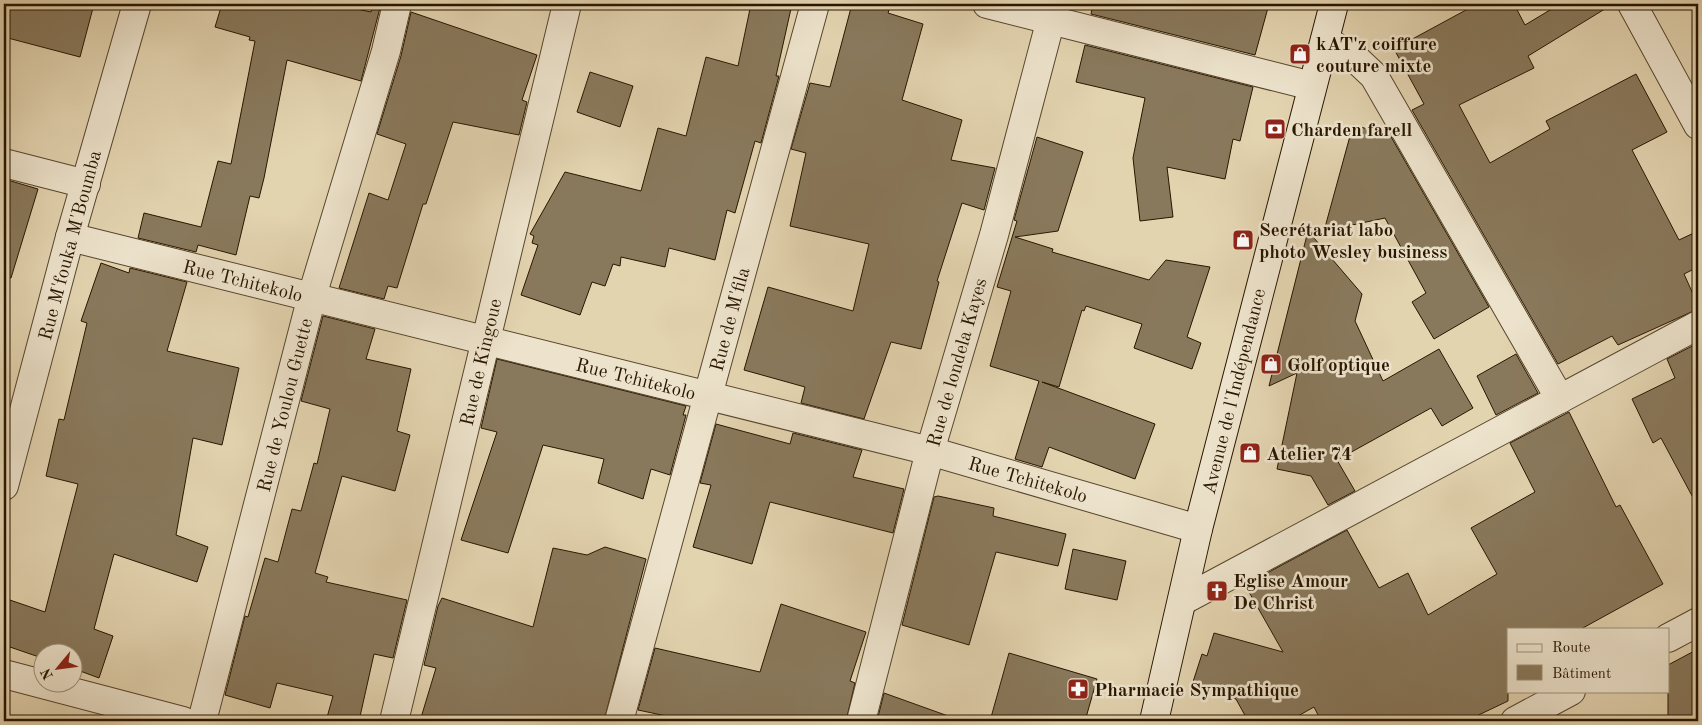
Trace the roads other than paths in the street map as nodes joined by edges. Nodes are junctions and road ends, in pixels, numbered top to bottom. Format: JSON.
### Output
{"nodes":[{"id":1,"x":137,"y":4,"type":"edge"},
{"id":2,"x":398,"y":4,"type":"edge"},
{"id":3,"x":566,"y":4,"type":"edge"},
{"id":4,"x":815,"y":4,"type":"edge"},
{"id":5,"x":987,"y":4,"type":"edge"},
{"id":6,"x":1334,"y":4,"type":"edge"},
{"id":7,"x":1640,"y":10,"type":"edge"},
{"id":8,"x":1053,"y":12,"type":"edge"},
{"id":9,"x":1325,"y":40,"type":"junction"},
{"id":10,"x":1312,"y":86,"type":"junction"},
{"id":11,"x":1698,"y":125,"type":"edge"},
{"id":12,"x":4,"y":163,"type":"edge"},
{"id":13,"x":86,"y":184,"type":"junction"},
{"id":14,"x":70,"y":237,"type":"junction"},
{"id":15,"x":312,"y":296,"type":"junction"},
{"id":16,"x":1698,"y":325,"type":"edge"},
{"id":17,"x":485,"y":340,"type":"junction"},
{"id":18,"x":708,"y":396,"type":"junction"},
{"id":19,"x":1560,"y":399,"type":"junction"},
{"id":20,"x":14,"y":410,"type":"edge"},
{"id":21,"x":930,"y":451,"type":"junction"},
{"id":22,"x":4,"y":486,"type":"edge"},
{"id":23,"x":1198,"y":529,"type":"junction"},
{"id":24,"x":1182,"y":601,"type":"junction"},
{"id":25,"x":1698,"y":622,"type":"edge"},
{"id":26,"x":1670,"y":637,"type":"edge"},
{"id":27,"x":4,"y":674,"type":"edge"},
{"id":28,"x":1569,"y":692,"type":"edge"},
{"id":29,"x":183,"y":721,"type":"edge"},
{"id":30,"x":202,"y":721,"type":"edge"},
{"id":31,"x":394,"y":721,"type":"edge"},
{"id":32,"x":619,"y":721,"type":"edge"},
{"id":33,"x":861,"y":721,"type":"edge"},
{"id":34,"x":1154,"y":721,"type":"edge"},
{"id":35,"x":1516,"y":721,"type":"edge"}],
"edges":[{"from":1,"to":13,"type":"street","name":"Rue M'fouka M'Boumba"},
{"from":2,"to":15,"type":"street","name":"Rue de Youlou Guette"},
{"from":3,"to":17,"type":"street","name":"Rue de Kingoue"},
{"from":4,"to":18,"type":"street","name":"Rue de M'fila"},
{"from":5,"to":8,"type":"street"},
{"from":6,"to":9,"type":"street","name":"Avenue de l'Indépendance"},
{"from":7,"to":11,"type":"street"},
{"from":8,"to":10,"type":"street"},
{"from":8,"to":21,"type":"street","name":"Rue de londela Kayes"},
{"from":9,"to":10,"type":"street","name":"Avenue de l'Indépendance"},
{"from":9,"to":19,"type":"street"},
{"from":10,"to":23,"type":"street","name":"Avenue de l'Indépendance"},
{"from":12,"to":13,"type":"street"},
{"from":13,"to":14,"type":"street","name":"Rue M'fouka M'Boumba"},
{"from":14,"to":15,"type":"street","name":"Rue Tchitekolo"},
{"from":14,"to":20,"type":"street","name":"Rue M'fouka M'Boumba"},
{"from":15,"to":17,"type":"street","name":"Rue Tchitekolo"},
{"from":15,"to":30,"type":"street","name":"Rue de Youlou Guette"},
{"from":16,"to":19,"type":"street"},
{"from":17,"to":18,"type":"street","name":"Rue Tchitekolo"},
{"from":17,"to":31,"type":"street","name":"Rue de Kingoue"},
{"from":18,"to":21,"type":"street","name":"Rue Tchitekolo"},
{"from":18,"to":32,"type":"street","name":"Rue de M'fila"},
{"from":19,"to":24,"type":"street"},
{"from":20,"to":22,"type":"street","name":"Rue M'fouka M'Boumba"},
{"from":21,"to":23,"type":"street","name":"Rue Tchitekolo"},
{"from":21,"to":33,"type":"street","name":"Rue de londela Kayes"},
{"from":23,"to":24,"type":"street","name":"Avenue de l'Indépendance"},
{"from":24,"to":34,"type":"street","name":"Avenue de l'Indépendance"},
{"from":25,"to":26,"type":"street"},
{"from":27,"to":29,"type":"street"},
{"from":28,"to":35,"type":"street"}]}
